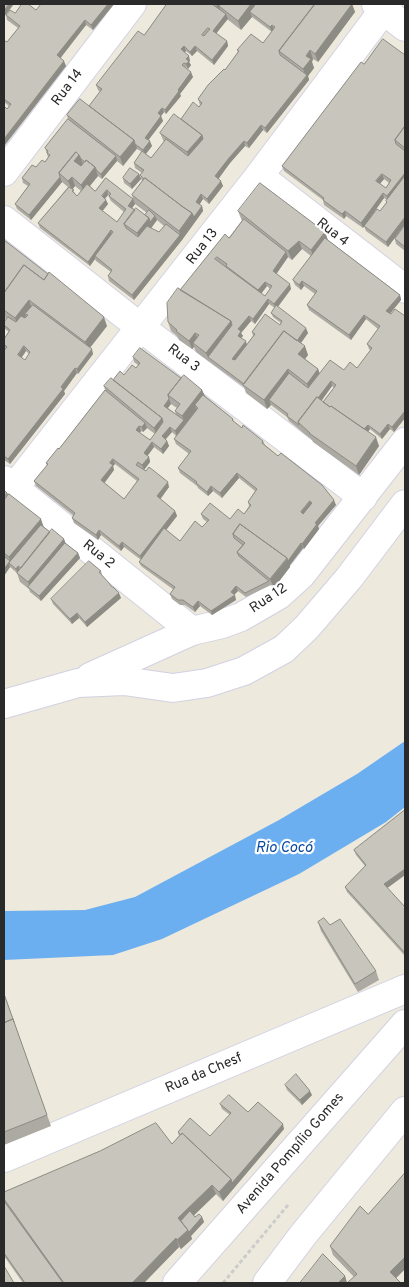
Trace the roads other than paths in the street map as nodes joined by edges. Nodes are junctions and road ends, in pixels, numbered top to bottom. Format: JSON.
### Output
{"nodes":[{"id":1,"x":132,"y":4,"type":"edge"},
{"id":2,"x":383,"y":6,"type":"edge"},
{"id":3,"x":405,"y":27,"type":"edge"},
{"id":4,"x":4,"y":172,"type":"edge"},
{"id":5,"x":259,"y":176,"type":"junction"},
{"id":6,"x":4,"y":220,"type":"edge"},
{"id":7,"x":405,"y":289,"type":"edge"},
{"id":8,"x":140,"y":327,"type":"junction"},
{"id":9,"x":405,"y":442,"type":"edge"},
{"id":10,"x":9,"y":484,"type":"edge"},
{"id":11,"x":363,"y":497,"type":"junction"},
{"id":12,"x":405,"y":504,"type":"edge"},
{"id":13,"x":192,"y":631,"type":"junction"},
{"id":14,"x":78,"y":682,"type":"junction"},
{"id":15,"x":4,"y":704,"type":"edge"},
{"id":16,"x":405,"y":989,"type":"edge"},
{"id":17,"x":405,"y":1024,"type":"edge"},
{"id":18,"x":405,"y":1111,"type":"edge"},
{"id":19,"x":4,"y":1158,"type":"edge"},
{"id":20,"x":177,"y":1283,"type":"edge"},
{"id":21,"x":266,"y":1283,"type":"edge"}],
"edges":[{"from":1,"to":4,"type":"street","name":"Rua 14"},
{"from":2,"to":3,"type":"street"},
{"from":2,"to":5,"type":"street","name":"Rua 13"},
{"from":5,"to":7,"type":"street","name":"Rua 4"},
{"from":5,"to":8,"type":"street","name":"Rua 13"},
{"from":6,"to":8,"type":"street","name":"Rua 3"},
{"from":8,"to":10,"type":"street","name":"Rua 13"},
{"from":8,"to":11,"type":"street","name":"Rua 3"},
{"from":9,"to":11,"type":"street","name":"Rua 12"},
{"from":10,"to":13,"type":"street","name":"Rua 2"},
{"from":11,"to":13,"type":"street","name":"Rua 12"},
{"from":12,"to":14,"type":"street","name":"Rua 12"},
{"from":13,"to":14,"type":"street","name":"Rua 12"},
{"from":14,"to":15,"type":"street","name":"Rua 12"},
{"from":16,"to":19,"type":"street","name":"Rua da Chesf"},
{"from":17,"to":20,"type":"street","name":"Avenida Pompílio Gomes"},
{"from":18,"to":21,"type":"street"}]}
